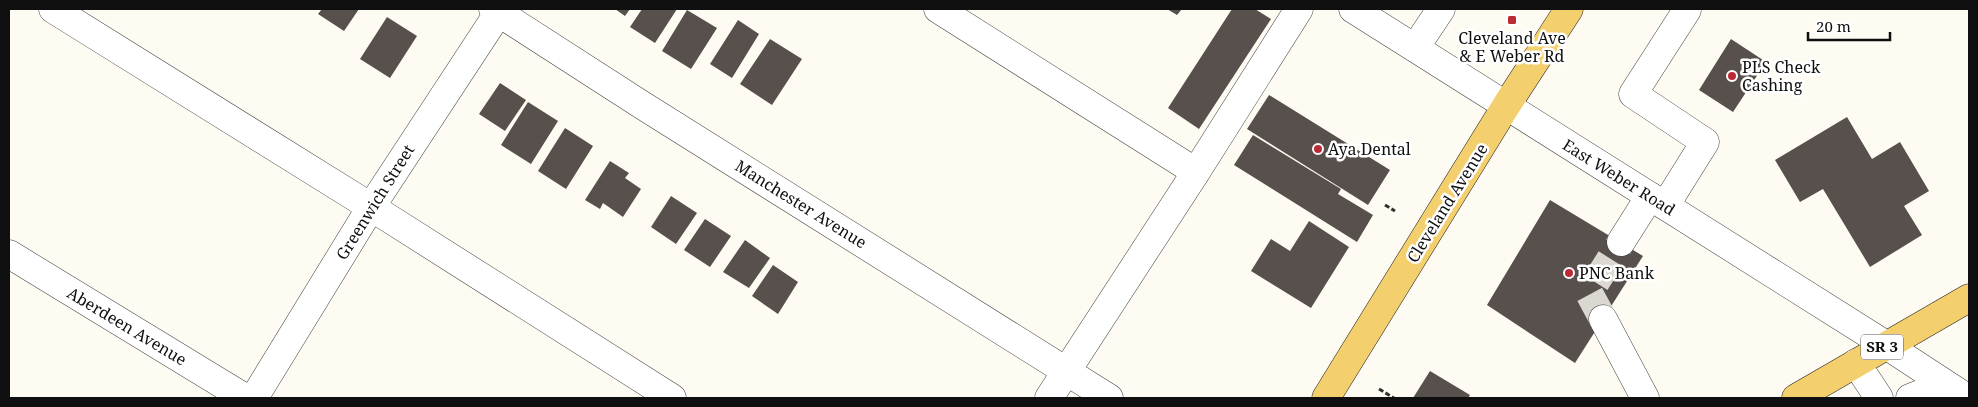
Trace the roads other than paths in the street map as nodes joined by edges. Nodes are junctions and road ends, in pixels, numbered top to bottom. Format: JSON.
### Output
{"nodes":[{"id":1,"x":52,"y":9,"type":"edge"},
{"id":2,"x":938,"y":9,"type":"edge"},
{"id":3,"x":1299,"y":9,"type":"edge"},
{"id":4,"x":1353,"y":9,"type":"edge"},
{"id":5,"x":1441,"y":9,"type":"edge"},
{"id":6,"x":1569,"y":9,"type":"edge"},
{"id":7,"x":1684,"y":9,"type":"edge"},
{"id":8,"x":498,"y":10,"type":"edge"},
{"id":9,"x":1415,"y":48,"type":"junction"},
{"id":10,"x":1506,"y":106,"type":"junction"},
{"id":11,"x":1196,"y":172,"type":"junction"},
{"id":12,"x":1658,"y":201,"type":"junction"},
{"id":13,"x":371,"y":207,"type":"junction"},
{"id":14,"x":1621,"y":242,"type":"tunnel mouth"},
{"id":15,"x":9,"y":254,"type":"edge"},
{"id":16,"x":1969,"y":298,"type":"edge"},
{"id":17,"x":1603,"y":320,"type":"tunnel mouth"},
{"id":18,"x":1886,"y":345,"type":"junction"},
{"id":19,"x":1856,"y":363,"type":"junction"},
{"id":20,"x":1067,"y":371,"type":"junction"},
{"id":21,"x":1945,"y":384,"type":"junction"},
{"id":22,"x":245,"y":398,"type":"edge"},
{"id":23,"x":254,"y":398,"type":"edge"},
{"id":24,"x":672,"y":398,"type":"edge"},
{"id":25,"x":1049,"y":398,"type":"edge"},
{"id":26,"x":1109,"y":398,"type":"edge"},
{"id":27,"x":1326,"y":398,"type":"edge"},
{"id":28,"x":1645,"y":398,"type":"edge"},
{"id":29,"x":1796,"y":398,"type":"edge"},
{"id":30,"x":1879,"y":398,"type":"edge"},
{"id":31,"x":1910,"y":398,"type":"edge"},
{"id":32,"x":1967,"y":398,"type":"edge"}],
"edges":[{"from":1,"to":13,"type":"street"},
{"from":2,"to":11,"type":"street"},
{"from":3,"to":11,"type":"street"},
{"from":4,"to":9,"type":"street","name":"East Weber Road"},
{"from":5,"to":9,"type":"street"},
{"from":6,"to":10,"type":"main road","name":"Cleveland Avenue"},
{"from":7,"to":12,"type":"street"},
{"from":8,"to":13,"type":"street","name":"Greenwich Street"},
{"from":8,"to":20,"type":"street","name":"Manchester Avenue"},
{"from":9,"to":10,"type":"street","name":"East Weber Road"},
{"from":10,"to":12,"type":"street","name":"East Weber Road"},
{"from":10,"to":27,"type":"main road","name":"Cleveland Avenue"},
{"from":11,"to":20,"type":"street"},
{"from":12,"to":14,"type":"street"},
{"from":12,"to":18,"type":"street","name":"East Weber Road"},
{"from":13,"to":23,"type":"street","name":"Greenwich Street"},
{"from":13,"to":24,"type":"street"},
{"from":15,"to":22,"type":"street","name":"Aberdeen Avenue"},
{"from":16,"to":18,"type":"main road","number":"SR 3"},
{"from":17,"to":28,"type":"street"},
{"from":18,"to":19,"type":"main road","number":"SR 3"},
{"from":18,"to":21,"type":"street","name":"East Weber Road"},
{"from":19,"to":29,"type":"main road","number":"SR 3"},
{"from":19,"to":30,"type":"street"},
{"from":20,"to":25,"type":"street"},
{"from":20,"to":26,"type":"street","name":"Manchester Avenue"},
{"from":21,"to":31,"type":"street"},
{"from":21,"to":32,"type":"street","name":"East Weber Road"}]}
